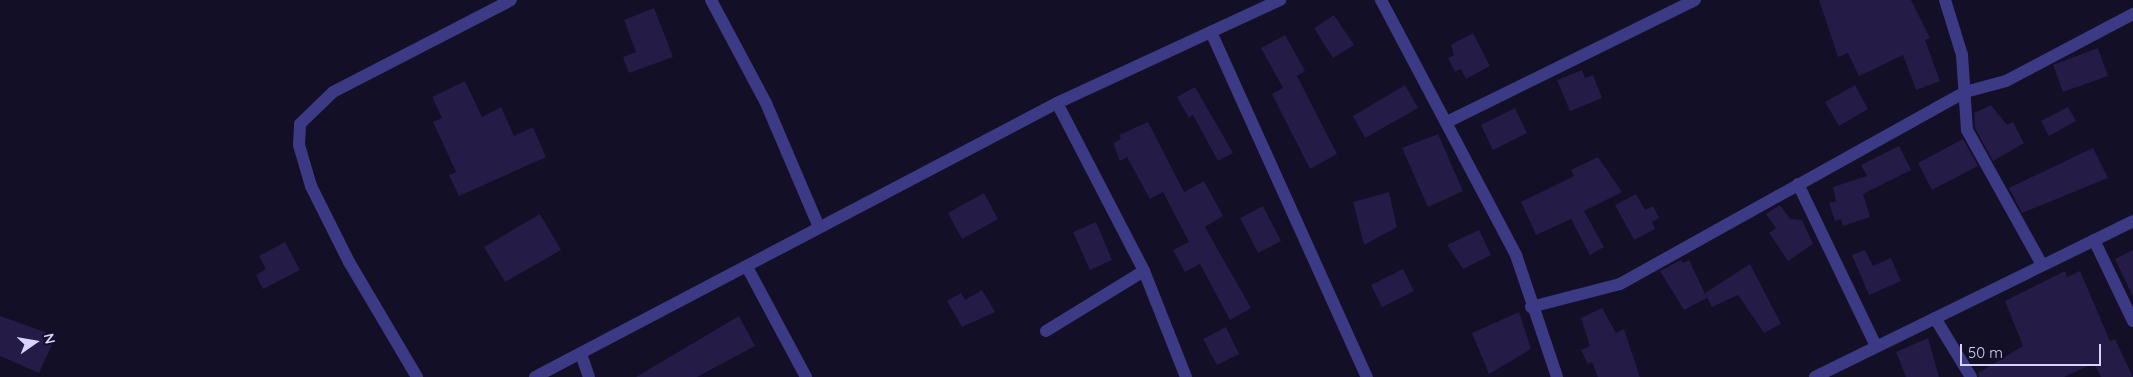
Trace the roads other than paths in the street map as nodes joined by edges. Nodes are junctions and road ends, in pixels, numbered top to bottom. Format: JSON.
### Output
{"nodes":[{"id":1,"x":511,"y":0,"type":"edge"},
{"id":2,"x":711,"y":0,"type":"edge"},
{"id":3,"x":1280,"y":0,"type":"edge"},
{"id":4,"x":1381,"y":0,"type":"edge"},
{"id":5,"x":1695,"y":0,"type":"edge"},
{"id":6,"x":1945,"y":0,"type":"edge"},
{"id":7,"x":2133,"y":14,"type":"edge"},
{"id":8,"x":1211,"y":32,"type":"junction"},
{"id":9,"x":1965,"y":92,"type":"junction"},
{"id":10,"x":1057,"y":103,"type":"junction"},
{"id":11,"x":1449,"y":121,"type":"junction"},
{"id":12,"x":1798,"y":184,"type":"junction"},
{"id":13,"x":2133,"y":221,"type":"edge"},
{"id":14,"x":819,"y":226,"type":"junction"},
{"id":15,"x":2094,"y":240,"type":"junction"},
{"id":16,"x":2041,"y":263,"type":"junction"},
{"id":17,"x":747,"y":267,"type":"junction"},
{"id":18,"x":1144,"y":270,"type":"junction"},
{"id":19,"x":1531,"y":307,"type":"junction"},
{"id":20,"x":1935,"y":318,"type":"junction"},
{"id":21,"x":2133,"y":321,"type":"edge"},
{"id":22,"x":1046,"y":332,"type":"dead end"},
{"id":23,"x":1875,"y":344,"type":"junction"},
{"id":24,"x":581,"y":354,"type":"junction"},
{"id":25,"x":1365,"y":376,"type":"edge"},
{"id":26,"x":417,"y":377,"type":"edge"},
{"id":27,"x":535,"y":377,"type":"edge"},
{"id":28,"x":589,"y":377,"type":"edge"},
{"id":29,"x":806,"y":377,"type":"edge"},
{"id":30,"x":1186,"y":377,"type":"edge"},
{"id":31,"x":1557,"y":377,"type":"edge"},
{"id":32,"x":1816,"y":377,"type":"edge"},
{"id":33,"x":1971,"y":377,"type":"edge"}],
"edges":[{"from":1,"to":26,"type":"street"},
{"from":2,"to":14,"type":"street"},
{"from":3,"to":8,"type":"street"},
{"from":4,"to":11,"type":"street"},
{"from":5,"to":11,"type":"street"},
{"from":6,"to":9,"type":"street"},
{"from":7,"to":9,"type":"street"},
{"from":8,"to":10,"type":"street"},
{"from":8,"to":25,"type":"street"},
{"from":9,"to":12,"type":"street"},
{"from":9,"to":16,"type":"street"},
{"from":10,"to":14,"type":"street"},
{"from":10,"to":18,"type":"street"},
{"from":11,"to":19,"type":"street"},
{"from":12,"to":19,"type":"street"},
{"from":12,"to":23,"type":"street"},
{"from":13,"to":15,"type":"street"},
{"from":14,"to":17,"type":"street"},
{"from":15,"to":16,"type":"street"},
{"from":15,"to":21,"type":"street"},
{"from":16,"to":20,"type":"street"},
{"from":17,"to":24,"type":"street"},
{"from":17,"to":29,"type":"street"},
{"from":18,"to":22,"type":"street"},
{"from":18,"to":30,"type":"street"},
{"from":19,"to":31,"type":"street"},
{"from":20,"to":23,"type":"street"},
{"from":20,"to":33,"type":"street"},
{"from":23,"to":32,"type":"street"},
{"from":24,"to":27,"type":"street"},
{"from":24,"to":28,"type":"street"}]}
